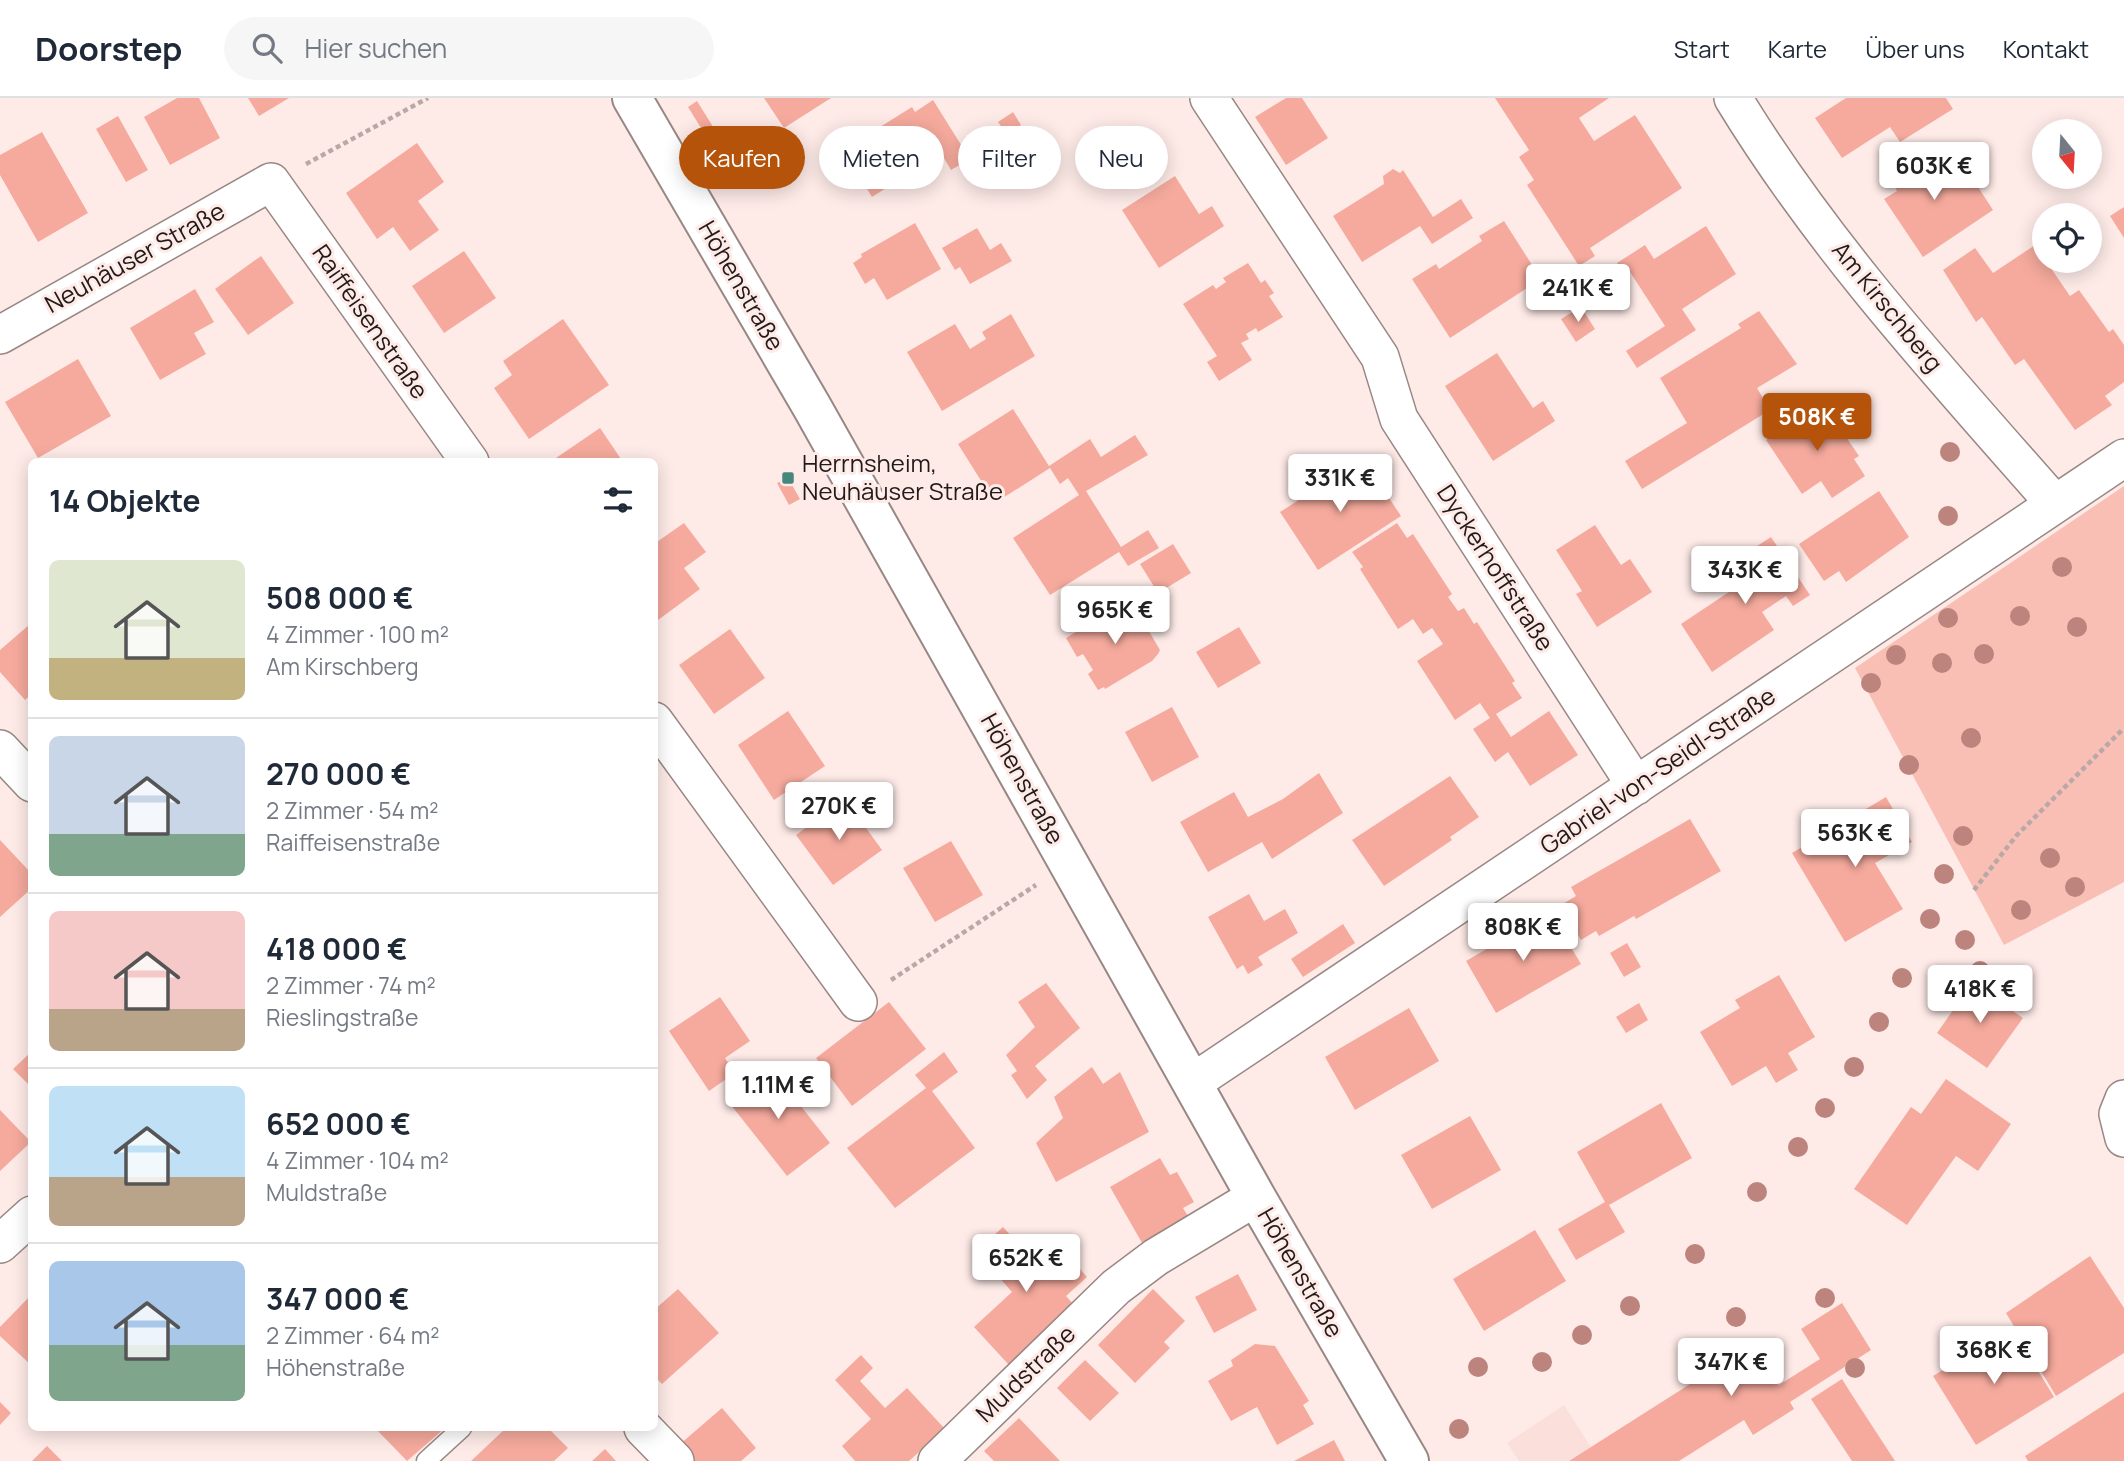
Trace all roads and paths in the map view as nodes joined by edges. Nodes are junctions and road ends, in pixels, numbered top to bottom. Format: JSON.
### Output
{"nodes":[{"id":1,"x":428,"y":98,"type":"edge"},
{"id":2,"x":632,"y":98,"type":"edge"},
{"id":3,"x":1209,"y":98,"type":"edge"},
{"id":4,"x":1733,"y":98,"type":"edge"},
{"id":5,"x":271,"y":182,"type":"junction"},
{"id":6,"x":0,"y":335,"type":"edge"},
{"id":7,"x":467,"y":458,"type":"edge"},
{"id":8,"x":2124,"y":458,"type":"edge"},
{"id":9,"x":2055,"y":504,"type":"junction"},
{"id":10,"x":658,"y":727,"type":"edge"},
{"id":11,"x":2124,"y":728,"type":"edge"},
{"id":12,"x":0,"y":749,"type":"edge"},
{"id":13,"x":28,"y":779,"type":"edge"},
{"id":14,"x":1636,"y":786,"type":"junction"},
{"id":15,"x":1069,"y":863,"type":"junction"},
{"id":16,"x":1974,"y":890,"type":"dead end"},
{"id":17,"x":858,"y":1002,"type":"joint"},
{"id":18,"x":1192,"y":1083,"type":"junction"},
{"id":19,"x":2124,"y":1099,"type":"edge"},
{"id":20,"x":2124,"y":1138,"type":"edge"},
{"id":21,"x":1256,"y":1197,"type":"junction"},
{"id":22,"x":28,"y":1219,"type":"edge"},
{"id":23,"x":0,"y":1244,"type":"edge"},
{"id":24,"x":459,"y":1431,"type":"edge"},
{"id":25,"x":646,"y":1431,"type":"edge"},
{"id":26,"x":426,"y":1461,"type":"edge"},
{"id":27,"x":675,"y":1461,"type":"edge"},
{"id":28,"x":937,"y":1461,"type":"edge"},
{"id":29,"x":1409,"y":1461,"type":"edge"}],
"edges":[{"from":1,"to":5,"type":"path"},
{"from":2,"to":15,"type":"main road","name":"Höhenstraße"},
{"from":3,"to":14,"type":"street","name":"Dyckerhoffstraße"},
{"from":4,"to":9,"type":"street","name":"Am Kirschberg"},
{"from":5,"to":6,"type":"street","name":"Neuhäuser Straße"},
{"from":5,"to":7,"type":"street","name":"Raiffeisenstraße"},
{"from":8,"to":9,"type":"street","name":"Gabriel-von-Seidl-Straße"},
{"from":9,"to":14,"type":"street","name":"Gabriel-von-Seidl-Straße"},
{"from":10,"to":17,"type":"street"},
{"from":11,"to":16,"type":"path"},
{"from":12,"to":13,"type":"street"},
{"from":14,"to":18,"type":"street","name":"Gabriel-von-Seidl-Straße"},
{"from":15,"to":17,"type":"path"},
{"from":15,"to":18,"type":"main road","name":"Höhenstraße"},
{"from":18,"to":21,"type":"main road","name":"Höhenstraße"},
{"from":19,"to":20,"type":"street"},
{"from":21,"to":28,"type":"street","name":"Muldstraße"},
{"from":21,"to":29,"type":"main road","name":"Höhenstraße"},
{"from":22,"to":23,"type":"street"},
{"from":24,"to":26,"type":"lane"},
{"from":25,"to":27,"type":"street"}]}
